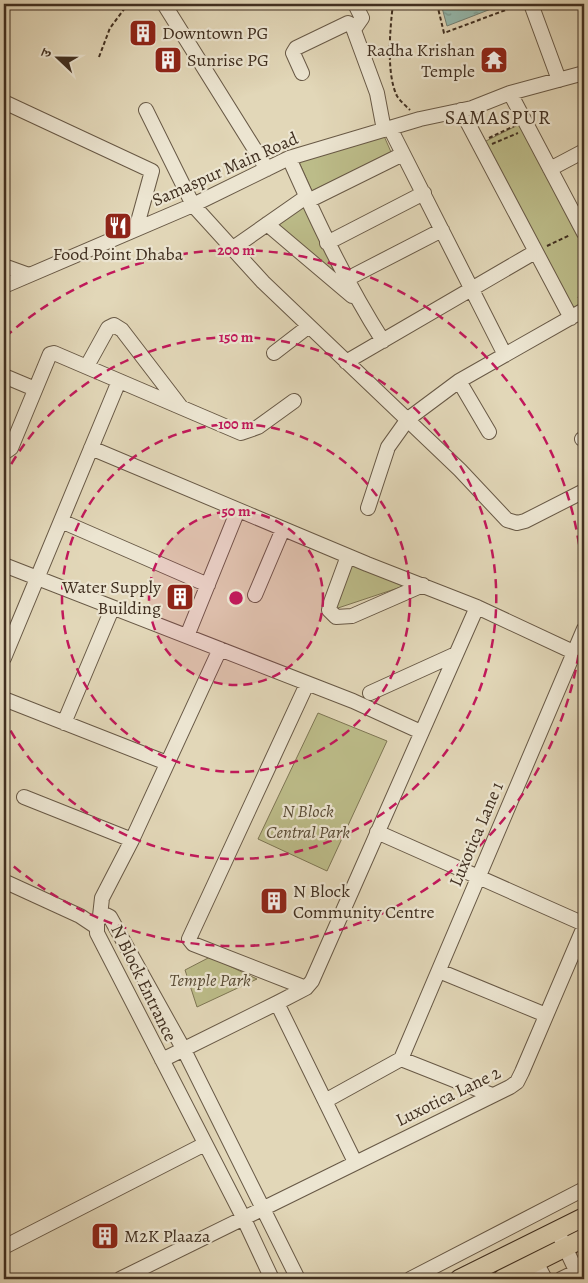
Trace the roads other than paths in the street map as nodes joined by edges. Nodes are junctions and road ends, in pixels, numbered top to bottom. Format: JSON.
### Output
{"nodes":[{"id":1,"x":164,"y":4,"type":"edge"},
{"id":2,"x":355,"y":4,"type":"edge"},
{"id":3,"x":531,"y":4,"type":"edge"},
{"id":4,"x":355,"y":28,"type":"junction"},
{"id":5,"x":302,"y":73,"type":"dead end"},
{"id":6,"x":584,"y":73,"type":"edge"},
{"id":7,"x":559,"y":80,"type":"junction"},
{"id":8,"x":510,"y":93,"type":"junction"},
{"id":9,"x":4,"y":102,"type":"edge"},
{"id":10,"x":146,"y":110,"type":"dead end"},
{"id":11,"x":460,"y":110,"type":"junction"},
{"id":12,"x":387,"y":129,"type":"junction"},
{"id":13,"x":584,"y":150,"type":"edge"},
{"id":14,"x":404,"y":154,"type":"junction"},
{"id":15,"x":289,"y":158,"type":"junction"},
{"id":16,"x":267,"y":169,"type":"junction"},
{"id":17,"x":550,"y":169,"type":"junction"},
{"id":18,"x":424,"y":193,"type":"junction"},
{"id":19,"x":307,"y":199,"type":"junction"},
{"id":20,"x":193,"y":204,"type":"junction"},
{"id":21,"x":267,"y":224,"type":"junction"},
{"id":22,"x":136,"y":229,"type":"junction"},
{"id":23,"x":442,"y":230,"type":"junction"},
{"id":24,"x":580,"y":233,"type":"edge"},
{"id":25,"x":327,"y":243,"type":"junction"},
{"id":26,"x":233,"y":248,"type":"junction"},
{"id":27,"x":535,"y":252,"type":"junction"},
{"id":28,"x":4,"y":266,"type":"edge"},
{"id":29,"x":29,"y":275,"type":"junction"},
{"id":30,"x":347,"y":279,"type":"junction"},
{"id":31,"x":4,"y":286,"type":"edge"},
{"id":32,"x":471,"y":291,"type":"junction"},
{"id":33,"x":357,"y":300,"type":"junction"},
{"id":34,"x":584,"y":310,"type":"edge"},
{"id":35,"x":571,"y":318,"type":"junction"},
{"id":36,"x":309,"y":326,"type":"junction"},
{"id":37,"x":383,"y":342,"type":"junction"},
{"id":38,"x":274,"y":353,"type":"dead end"},
{"id":39,"x":505,"y":355,"type":"junction"},
{"id":40,"x":346,"y":362,"type":"junction"},
{"id":41,"x":86,"y":366,"type":"junction"},
{"id":42,"x":4,"y":376,"type":"edge"},
{"id":43,"x":119,"y":381,"type":"junction"},
{"id":44,"x":460,"y":381,"type":"junction"},
{"id":45,"x":35,"y":389,"type":"junction"},
{"id":46,"x":294,"y":401,"type":"dead end"},
{"id":47,"x":182,"y":408,"type":"junction"},
{"id":48,"x":408,"y":420,"type":"junction"},
{"id":49,"x":489,"y":432,"type":"dead end"},
{"id":50,"x":91,"y":448,"type":"junction"},
{"id":51,"x":4,"y":453,"type":"edge"},
{"id":52,"x":584,"y":491,"type":"edge"},
{"id":53,"x":368,"y":508,"type":"dead end"},
{"id":54,"x":238,"y":510,"type":"junction"},
{"id":55,"x":61,"y":521,"type":"junction"},
{"id":56,"x":283,"y":528,"type":"junction"},
{"id":57,"x":348,"y":556,"type":"junction"},
{"id":58,"x":4,"y":565,"type":"edge"},
{"id":59,"x":37,"y":578,"type":"junction"},
{"id":60,"x":208,"y":584,"type":"junction"},
{"id":61,"x":423,"y":585,"type":"junction"},
{"id":62,"x":255,"y":595,"type":"dead end"},
{"id":63,"x":477,"y":607,"type":"junction"},
{"id":64,"x":112,"y":609,"type":"junction"},
{"id":65,"x":584,"y":629,"type":"edge"},
{"id":66,"x":187,"y":636,"type":"junction"},
{"id":67,"x":220,"y":649,"type":"junction"},
{"id":68,"x":456,"y":654,"type":"junction"},
{"id":69,"x":579,"y":654,"type":"edge"},
{"id":70,"x":4,"y":658,"type":"edge"},
{"id":71,"x":307,"y":684,"type":"junction"},
{"id":72,"x":370,"y":693,"type":"dead end"},
{"id":73,"x":4,"y":698,"type":"edge"},
{"id":74,"x":64,"y":723,"type":"junction"},
{"id":75,"x":420,"y":732,"type":"junction"},
{"id":76,"x":168,"y":763,"type":"junction"},
{"id":77,"x":24,"y":797,"type":"dead end"},
{"id":78,"x":377,"y":832,"type":"junction"},
{"id":79,"x":132,"y":840,"type":"junction"},
{"id":80,"x":478,"y":877,"type":"junction"},
{"id":81,"x":8,"y":883,"type":"dead end"},
{"id":82,"x":98,"y":921,"type":"junction"},
{"id":83,"x":584,"y":926,"type":"edge"},
{"id":84,"x":439,"y":971,"type":"junction"},
{"id":85,"x":306,"y":988,"type":"junction"},
{"id":86,"x":277,"y":1003,"type":"junction"},
{"id":87,"x":546,"y":1015,"type":"junction"},
{"id":88,"x":184,"y":1050,"type":"junction"},
{"id":89,"x":401,"y":1059,"type":"junction"},
{"id":90,"x":162,"y":1060,"type":"junction"},
{"id":91,"x":492,"y":1095,"type":"junction"},
{"id":92,"x":325,"y":1101,"type":"junction"},
{"id":93,"x":205,"y":1144,"type":"junction"},
{"id":94,"x":355,"y":1162,"type":"junction"},
{"id":95,"x":584,"y":1189,"type":"edge"},
{"id":96,"x":262,"y":1208,"type":"junction"},
{"id":97,"x":243,"y":1217,"type":"junction"},
{"id":98,"x":584,"y":1217,"type":"edge"},
{"id":99,"x":557,"y":1230,"type":"junction"},
{"id":100,"x":584,"y":1238,"type":"edge"},
{"id":101,"x":4,"y":1247,"type":"edge"},
{"id":102,"x":565,"y":1248,"type":"junction"},
{"id":103,"x":536,"y":1262,"type":"junction"},
{"id":104,"x":580,"y":1273,"type":"edge"},
{"id":105,"x":120,"y":1279,"type":"edge"},
{"id":106,"x":272,"y":1279,"type":"edge"},
{"id":107,"x":298,"y":1279,"type":"edge"},
{"id":108,"x":410,"y":1279,"type":"edge"},
{"id":109,"x":459,"y":1279,"type":"edge"},
{"id":110,"x":502,"y":1279,"type":"edge"},
{"id":111,"x":546,"y":1279,"type":"edge"},
{"id":112,"x":562,"y":1279,"type":"edge"}],
"edges":[{"from":1,"to":16,"type":"street"},
{"from":2,"to":4,"type":"street"},
{"from":3,"to":7,"type":"street"},
{"from":4,"to":5,"type":"street"},
{"from":4,"to":12,"type":"street"},
{"from":6,"to":7,"type":"street","name":"Samaspur Main Road"},
{"from":7,"to":8,"type":"street","name":"Samaspur Main Road"},
{"from":8,"to":11,"type":"street","name":"Samaspur Main Road"},
{"from":8,"to":17,"type":"street"},
{"from":9,"to":22,"type":"street"},
{"from":10,"to":20,"type":"street"},
{"from":11,"to":12,"type":"street","name":"Samaspur Main Road"},
{"from":11,"to":27,"type":"street"},
{"from":12,"to":14,"type":"street"},
{"from":12,"to":15,"type":"street","name":"Samaspur Main Road"},
{"from":13,"to":17,"type":"street"},
{"from":14,"to":18,"type":"street"},
{"from":14,"to":19,"type":"street"},
{"from":15,"to":16,"type":"street","name":"Samaspur Main Road"},
{"from":15,"to":19,"type":"street"},
{"from":16,"to":20,"type":"street","name":"Samaspur Main Road"},
{"from":17,"to":24,"type":"street"},
{"from":18,"to":23,"type":"street"},
{"from":18,"to":25,"type":"street"},
{"from":19,"to":21,"type":"street"},
{"from":19,"to":25,"type":"street"},
{"from":20,"to":22,"type":"street","name":"Samaspur Main Road"},
{"from":20,"to":26,"type":"street"},
{"from":21,"to":26,"type":"street"},
{"from":21,"to":33,"type":"street"},
{"from":22,"to":29,"type":"street","name":"Samaspur Main Road"},
{"from":23,"to":30,"type":"street"},
{"from":23,"to":32,"type":"street"},
{"from":25,"to":30,"type":"street"},
{"from":26,"to":36,"type":"street"},
{"from":27,"to":32,"type":"street"},
{"from":27,"to":35,"type":"street"},
{"from":28,"to":29,"type":"street"},
{"from":29,"to":31,"type":"street","name":"Samaspur Main Road"},
{"from":30,"to":33,"type":"street"},
{"from":32,"to":37,"type":"street"},
{"from":32,"to":39,"type":"street"},
{"from":33,"to":37,"type":"street"},
{"from":34,"to":35,"type":"street"},
{"from":35,"to":39,"type":"street"},
{"from":36,"to":38,"type":"street"},
{"from":36,"to":40,"type":"street"},
{"from":37,"to":40,"type":"street"},
{"from":39,"to":44,"type":"street"},
{"from":40,"to":48,"type":"street"},
{"from":41,"to":43,"type":"street"},
{"from":41,"to":45,"type":"street"},
{"from":41,"to":47,"type":"street"},
{"from":42,"to":45,"type":"street"},
{"from":43,"to":47,"type":"street"},
{"from":43,"to":50,"type":"street"},
{"from":44,"to":48,"type":"street"},
{"from":44,"to":49,"type":"street"},
{"from":45,"to":51,"type":"street"},
{"from":46,"to":47,"type":"street"},
{"from":48,"to":52,"type":"street"},
{"from":48,"to":53,"type":"street"},
{"from":50,"to":54,"type":"street"},
{"from":50,"to":55,"type":"street"},
{"from":54,"to":56,"type":"street"},
{"from":54,"to":60,"type":"street"},
{"from":55,"to":59,"type":"street"},
{"from":55,"to":60,"type":"street"},
{"from":56,"to":57,"type":"street"},
{"from":56,"to":62,"type":"street"},
{"from":57,"to":61,"type":"street"},
{"from":57,"to":61,"type":"street"},
{"from":58,"to":59,"type":"street"},
{"from":59,"to":64,"type":"street"},
{"from":59,"to":70,"type":"street"},
{"from":60,"to":66,"type":"street"},
{"from":61,"to":63,"type":"street"},
{"from":63,"to":68,"type":"street"},
{"from":63,"to":69,"type":"street"},
{"from":64,"to":66,"type":"street"},
{"from":64,"to":74,"type":"street"},
{"from":65,"to":69,"type":"street","name":"Luxotica Lane 1"},
{"from":66,"to":67,"type":"street"},
{"from":67,"to":71,"type":"street"},
{"from":67,"to":76,"type":"street"},
{"from":68,"to":72,"type":"street"},
{"from":68,"to":75,"type":"street"},
{"from":69,"to":80,"type":"street","name":"Luxotica Lane 1"},
{"from":71,"to":75,"type":"street"},
{"from":71,"to":85,"type":"street"},
{"from":73,"to":74,"type":"street"},
{"from":74,"to":76,"type":"street"},
{"from":75,"to":78,"type":"street"},
{"from":76,"to":79,"type":"street"},
{"from":77,"to":79,"type":"street"},
{"from":78,"to":80,"type":"street"},
{"from":78,"to":85,"type":"street"},
{"from":79,"to":82,"type":"street"},
{"from":80,"to":83,"type":"street"},
{"from":80,"to":84,"type":"street","name":"Luxotica Lane 1"},
{"from":81,"to":82,"type":"street"},
{"from":82,"to":88,"type":"street","name":"N Block Entrance"},
{"from":82,"to":90,"type":"street","name":"N Block Entrance"},
{"from":83,"to":87,"type":"street","name":"Luxotica Lane 2"},
{"from":84,"to":87,"type":"street"},
{"from":84,"to":89,"type":"street","name":"Luxotica Lane 1"},
{"from":85,"to":86,"type":"street"},
{"from":86,"to":88,"type":"street"},
{"from":86,"to":92,"type":"street"},
{"from":87,"to":91,"type":"street","name":"Luxotica Lane 2"},
{"from":88,"to":90,"type":"street"},
{"from":88,"to":96,"type":"street","name":"N Block Entrance"},
{"from":89,"to":91,"type":"street"},
{"from":89,"to":92,"type":"street"},
{"from":90,"to":93,"type":"street","name":"N Block Entrance"},
{"from":91,"to":94,"type":"street","name":"Luxotica Lane 2"},
{"from":92,"to":94,"type":"street"},
{"from":93,"to":97,"type":"street","name":"N Block Entrance"},
{"from":93,"to":101,"type":"street"},
{"from":94,"to":96,"type":"street","name":"Luxotica Lane 2"},
{"from":95,"to":108,"type":"street"},
{"from":96,"to":97,"type":"street","name":"Luxotica Lane 2"},
{"from":96,"to":107,"type":"street","name":"N Block Entrance"},
{"from":97,"to":105,"type":"street","name":"Luxotica Lane 2"},
{"from":97,"to":106,"type":"street","name":"N Block Entrance"},
{"from":98,"to":99,"type":"main road"},
{"from":99,"to":102,"type":"street"},
{"from":99,"to":109,"type":"main road"},
{"from":100,"to":102,"type":"main road"},
{"from":102,"to":103,"type":"main road"},
{"from":102,"to":104,"type":"street"},
{"from":103,"to":110,"type":"main road"},
{"from":103,"to":111,"type":"street"},
{"from":104,"to":112,"type":"street"}]}
